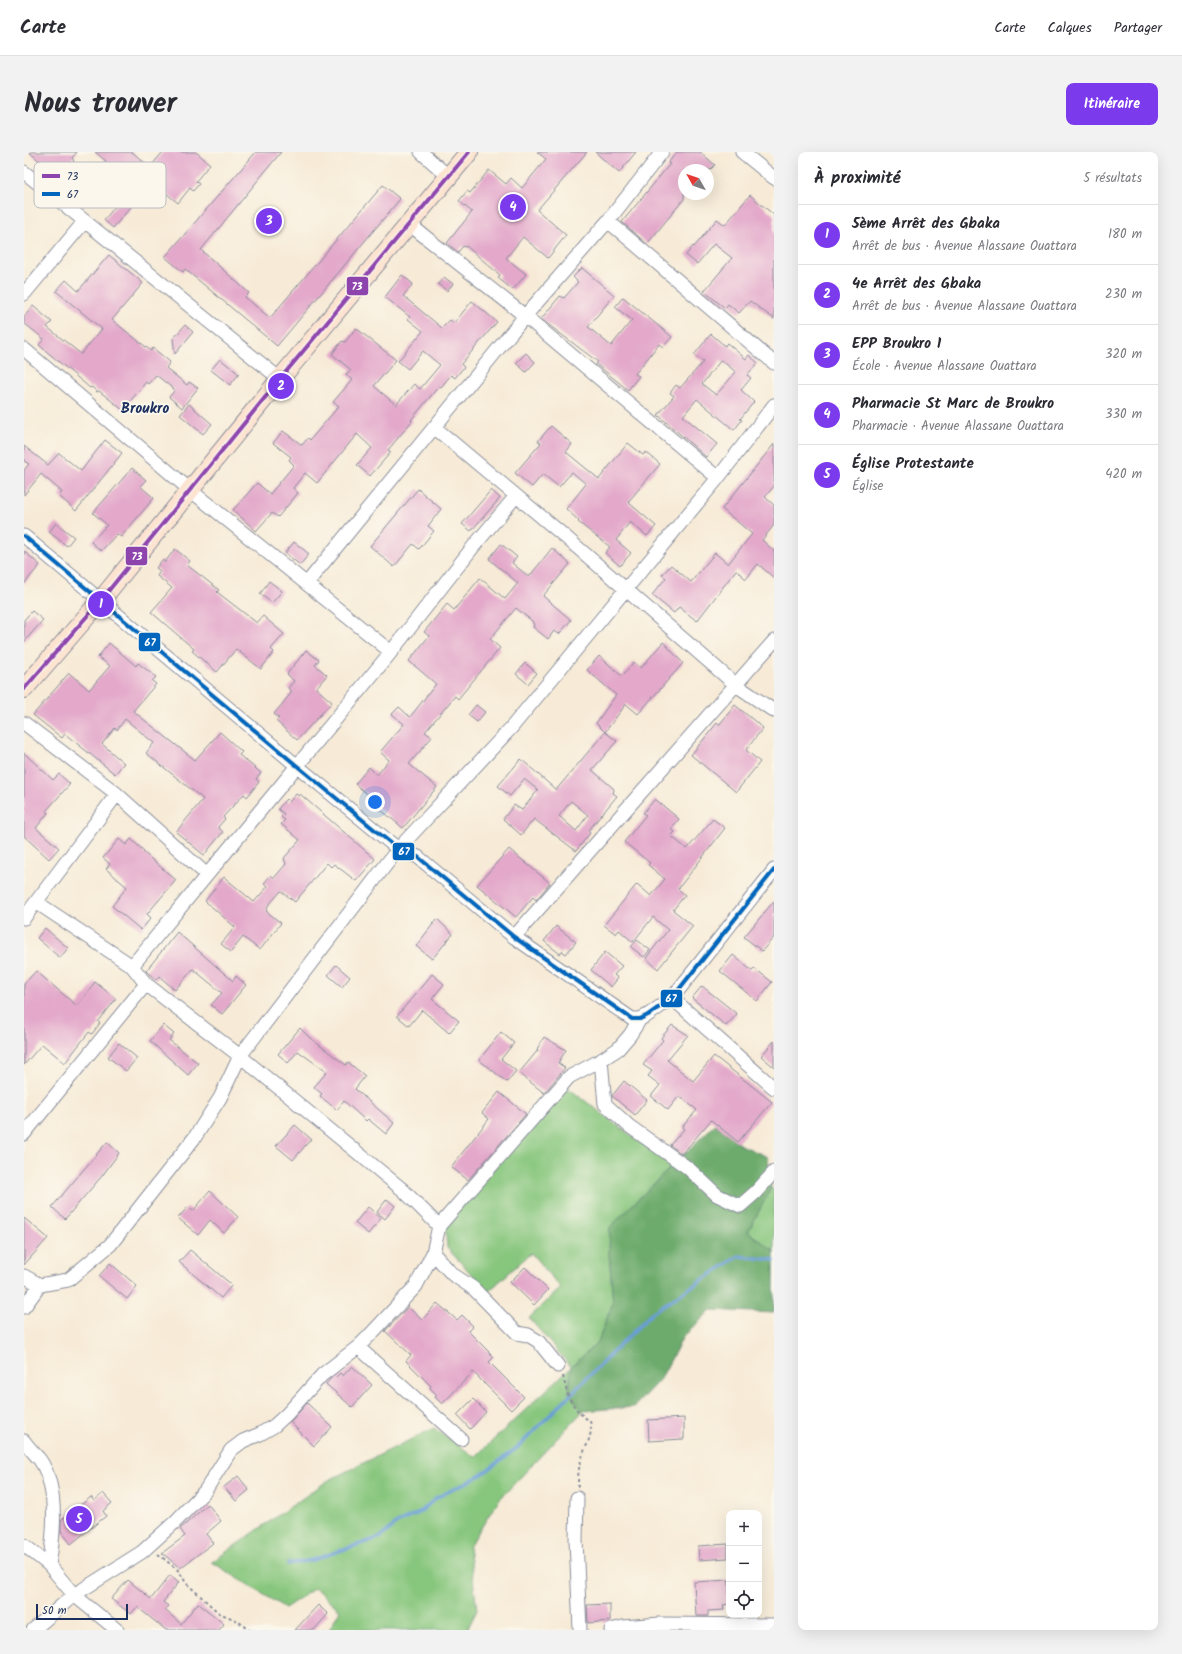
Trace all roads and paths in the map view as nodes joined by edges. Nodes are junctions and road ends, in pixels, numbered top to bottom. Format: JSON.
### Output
{"nodes":[{"id":1,"x":421,"y":152,"type":"edge"},
{"id":2,"x":469,"y":152,"type":"edge"},
{"id":3,"x":662,"y":152,"type":"edge"},
{"id":4,"x":742,"y":152,"type":"edge"},
{"id":5,"x":24,"y":172,"type":"edge"},
{"id":6,"x":449,"y":177,"type":"junction"},
{"id":7,"x":774,"y":178,"type":"edge"},
{"id":8,"x":34,"y":180,"type":"edge"},
{"id":9,"x":67,"y":208,"type":"edge"},
{"id":10,"x":84,"y":222,"type":"junction"},
{"id":11,"x":608,"y":222,"type":"junction"},
{"id":12,"x":409,"y":224,"type":"junction"},
{"id":13,"x":24,"y":294,"type":"edge"},
{"id":14,"x":525,"y":316,"type":"junction"},
{"id":15,"x":24,"y":349,"type":"edge"},
{"id":16,"x":774,"y":363,"type":"edge"},
{"id":17,"x":280,"y":379,"type":"junction"},
{"id":18,"x":774,"y":405,"type":"edge"},
{"id":19,"x":434,"y":427,"type":"junction"},
{"id":20,"x":718,"y":478,"type":"junction"},
{"id":21,"x":189,"y":489,"type":"junction"},
{"id":22,"x":516,"y":496,"type":"junction"},
{"id":23,"x":24,"y":536,"type":"edge"},
{"id":24,"x":307,"y":583,"type":"junction"},
{"id":25,"x":624,"y":590,"type":"junction"},
{"id":26,"x":101,"y":600,"type":"junction"},
{"id":27,"x":774,"y":641,"type":"edge"},
{"id":28,"x":391,"y":652,"type":"junction"},
{"id":29,"x":736,"y":685,"type":"junction"},
{"id":30,"x":24,"y":689,"type":"edge"},
{"id":31,"x":774,"y":711,"type":"edge"},
{"id":32,"x":24,"y":723,"type":"edge"},
{"id":33,"x":296,"y":766,"type":"junction"},
{"id":34,"x":117,"y":794,"type":"junction"},
{"id":35,"x":398,"y":849,"type":"junction"},
{"id":36,"x":207,"y":875,"type":"junction"},
{"id":37,"x":772,"y":877,"type":"edge"},
{"id":38,"x":36,"y":902,"type":"junction"},
{"id":39,"x":24,"y":918,"type":"edge"},
{"id":40,"x":514,"y":937,"type":"junction"},
{"id":41,"x":132,"y":966,"type":"junction"},
{"id":42,"x":146,"y":984,"type":"junction"},
{"id":43,"x":672,"y":998,"type":"junction"},
{"id":44,"x":640,"y":1019,"type":"junction"},
{"id":45,"x":240,"y":1056,"type":"junction"},
{"id":46,"x":600,"y":1060,"type":"junction"},
{"id":47,"x":774,"y":1088,"type":"edge"},
{"id":48,"x":24,"y":1134,"type":"edge"},
{"id":49,"x":774,"y":1172,"type":"edge"},
{"id":50,"x":439,"y":1226,"type":"junction"},
{"id":51,"x":433,"y":1253,"type":"junction"},
{"id":52,"x":24,"y":1276,"type":"edge"},
{"id":53,"x":40,"y":1285,"type":"junction"},
{"id":54,"x":24,"y":1307,"type":"edge"},
{"id":55,"x":358,"y":1347,"type":"junction"},
{"id":56,"x":558,"y":1366,"type":"joint"},
{"id":57,"x":461,"y":1439,"type":"dead end"},
{"id":58,"x":24,"y":1441,"type":"edge"},
{"id":59,"x":577,"y":1498,"type":"joint"},
{"id":60,"x":24,"y":1545,"type":"edge"},
{"id":61,"x":149,"y":1545,"type":"junction"},
{"id":62,"x":49,"y":1565,"type":"junction"},
{"id":63,"x":74,"y":1595,"type":"junction"},
{"id":64,"x":774,"y":1625,"type":"edge"},
{"id":65,"x":33,"y":1630,"type":"edge"},
{"id":66,"x":117,"y":1630,"type":"edge"},
{"id":67,"x":250,"y":1630,"type":"edge"},
{"id":68,"x":580,"y":1630,"type":"edge"},
{"id":69,"x":611,"y":1630,"type":"edge"}],
"edges":[{"from":1,"to":6,"type":"street"},
{"from":2,"to":6,"type":"street"},
{"from":3,"to":11,"type":"street"},
{"from":4,"to":7,"type":"street"},
{"from":5,"to":8,"type":"street"},
{"from":6,"to":12,"type":"street"},
{"from":9,"to":10,"type":"street"},
{"from":10,"to":13,"type":"street"},
{"from":10,"to":17,"type":"street"},
{"from":11,"to":14,"type":"street"},
{"from":11,"to":16,"type":"street"},
{"from":12,"to":14,"type":"street"},
{"from":12,"to":17,"type":"street"},
{"from":14,"to":19,"type":"street"},
{"from":14,"to":20,"type":"street"},
{"from":15,"to":21,"type":"street"},
{"from":17,"to":21,"type":"street"},
{"from":18,"to":20,"type":"street"},
{"from":19,"to":22,"type":"street"},
{"from":19,"to":24,"type":"street"},
{"from":20,"to":25,"type":"street"},
{"from":21,"to":24,"type":"street"},
{"from":21,"to":26,"type":"street"},
{"from":22,"to":25,"type":"street"},
{"from":22,"to":28,"type":"street"},
{"from":23,"to":26,"type":"street"},
{"from":24,"to":28,"type":"street"},
{"from":25,"to":29,"type":"street"},
{"from":25,"to":35,"type":"street"},
{"from":26,"to":30,"type":"street"},
{"from":26,"to":33,"type":"street"},
{"from":27,"to":29,"type":"street"},
{"from":28,"to":33,"type":"street"},
{"from":29,"to":31,"type":"street"},
{"from":29,"to":40,"type":"street"},
{"from":32,"to":34,"type":"street"},
{"from":33,"to":35,"type":"street"},
{"from":33,"to":36,"type":"street"},
{"from":34,"to":36,"type":"street"},
{"from":34,"to":38,"type":"street"},
{"from":35,"to":40,"type":"street"},
{"from":35,"to":45,"type":"street"},
{"from":36,"to":41,"type":"street"},
{"from":37,"to":43,"type":"street"},
{"from":38,"to":39,"type":"street"},
{"from":38,"to":41,"type":"street"},
{"from":40,"to":44,"type":"street"},
{"from":41,"to":42,"type":"street"},
{"from":42,"to":45,"type":"street"},
{"from":42,"to":48,"type":"street"},
{"from":43,"to":44,"type":"street"},
{"from":43,"to":47,"type":"street"},
{"from":44,"to":46,"type":"street"},
{"from":45,"to":50,"type":"street"},
{"from":45,"to":53,"type":"street"},
{"from":46,"to":49,"type":"street"},
{"from":46,"to":50,"type":"street"},
{"from":50,"to":51,"type":"street"},
{"from":51,"to":55,"type":"street"},
{"from":51,"to":56,"type":"street"},
{"from":52,"to":53,"type":"street"},
{"from":53,"to":54,"type":"street"},
{"from":55,"to":57,"type":"street"},
{"from":55,"to":61,"type":"street"},
{"from":56,"to":59,"type":"path"},
{"from":58,"to":62,"type":"street"},
{"from":59,"to":68,"type":"street"},
{"from":60,"to":62,"type":"street"},
{"from":61,"to":63,"type":"street"},
{"from":61,"to":67,"type":"path"},
{"from":62,"to":63,"type":"street"},
{"from":63,"to":65,"type":"street"},
{"from":63,"to":66,"type":"street"},
{"from":64,"to":69,"type":"street"}]}
